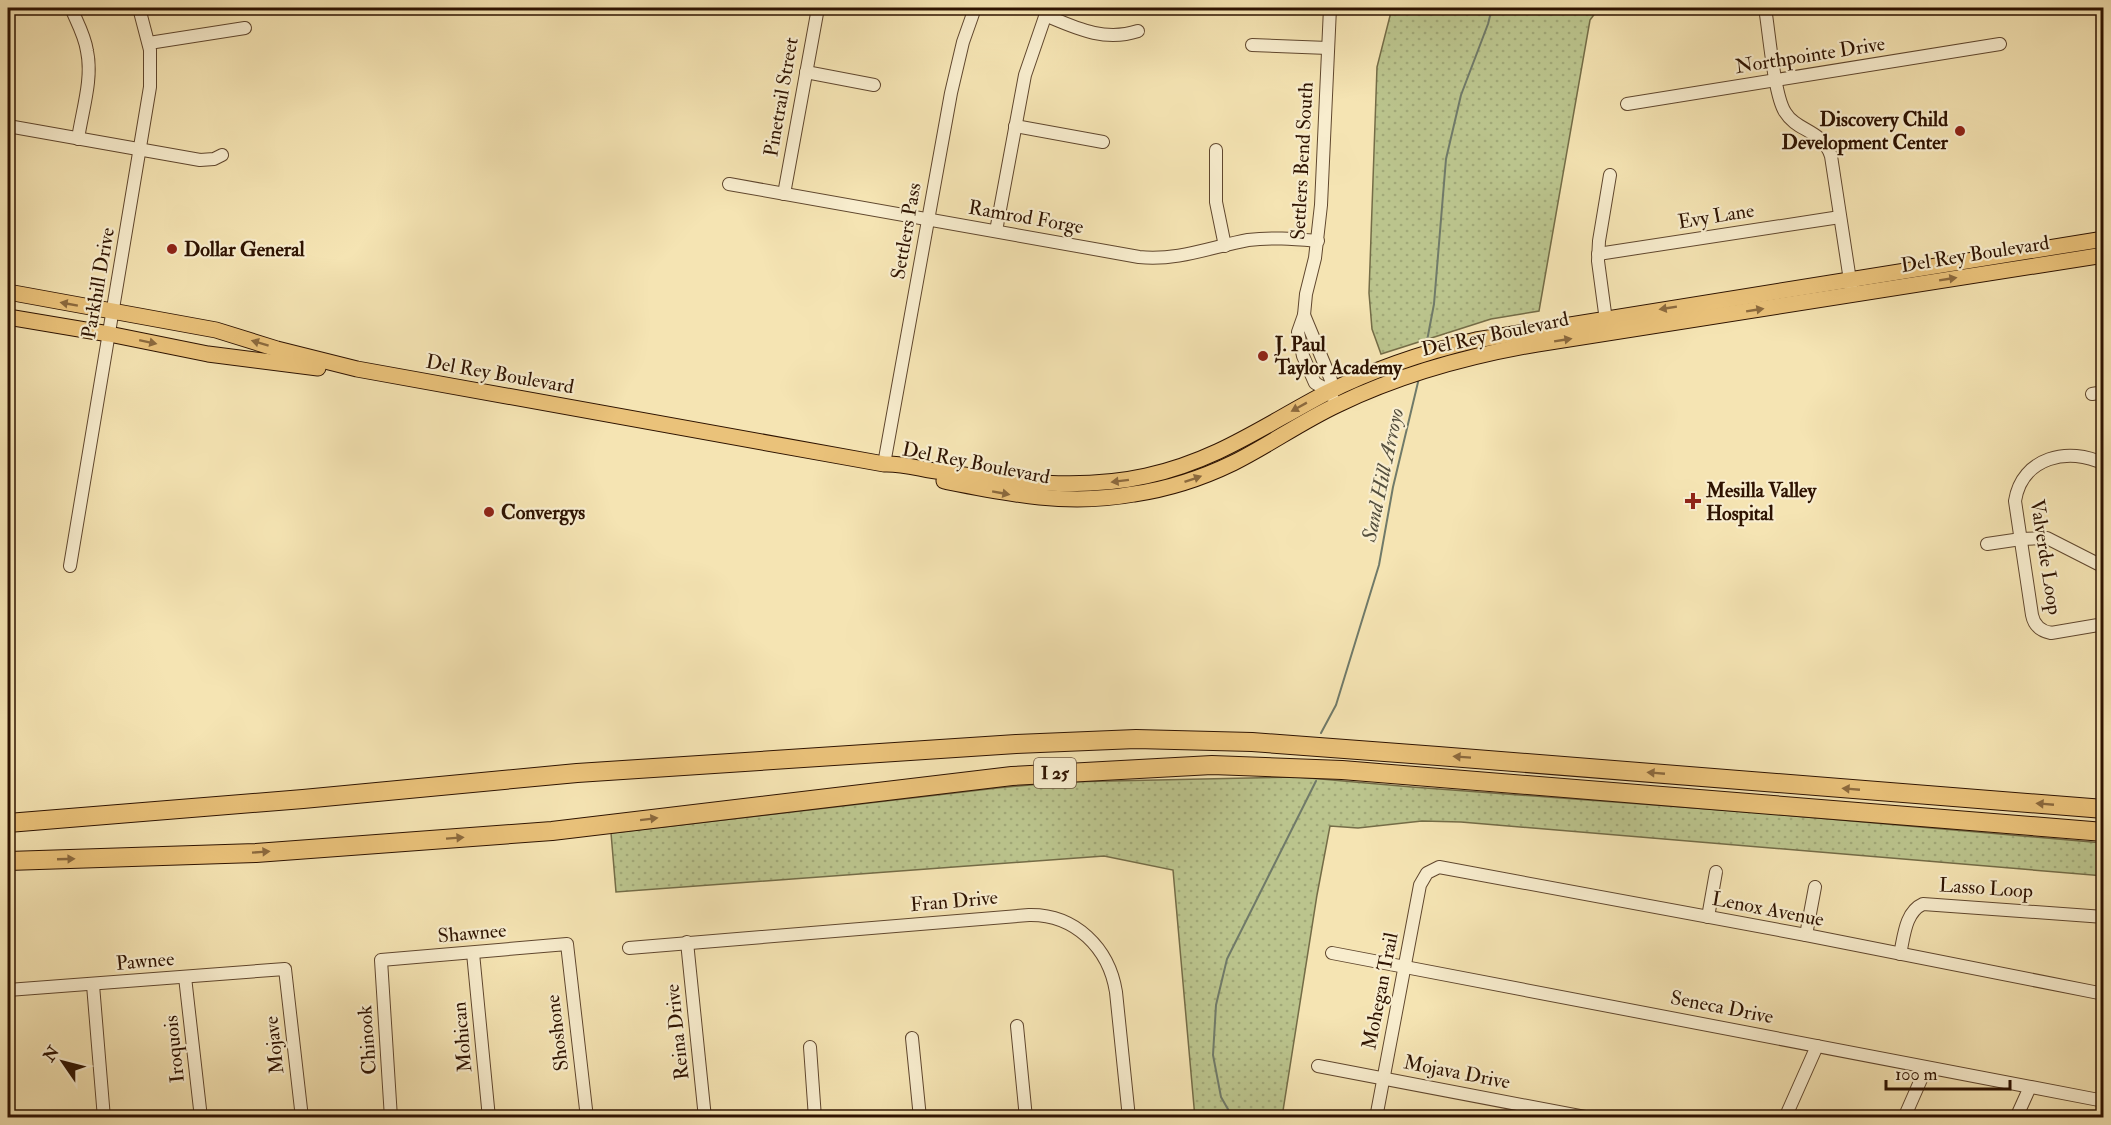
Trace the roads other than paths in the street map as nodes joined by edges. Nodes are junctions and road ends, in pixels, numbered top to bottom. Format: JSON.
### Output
{"nodes":[{"id":1,"x":71,"y":8,"type":"edge"},
{"id":2,"x":139,"y":8,"type":"edge"},
{"id":3,"x":818,"y":8,"type":"edge"},
{"id":4,"x":975,"y":8,"type":"edge"},
{"id":5,"x":1330,"y":8,"type":"edge"},
{"id":6,"x":1765,"y":8,"type":"edge"},
{"id":7,"x":1047,"y":11,"type":"edge"},
{"id":8,"x":244,"y":28,"type":"dead end"},
{"id":9,"x":1138,"y":32,"type":"dead end"},
{"id":10,"x":149,"y":43,"type":"junction"},
{"id":11,"x":1252,"y":45,"type":"dead end"},
{"id":12,"x":2000,"y":45,"type":"dead end"},
{"id":13,"x":1328,"y":48,"type":"junction"},
{"id":14,"x":806,"y":72,"type":"junction"},
{"id":15,"x":1776,"y":80,"type":"junction"},
{"id":16,"x":874,"y":85,"type":"dead end"},
{"id":17,"x":1628,"y":104,"type":"dead end"},
{"id":18,"x":8,"y":126,"type":"edge"},
{"id":19,"x":1015,"y":126,"type":"junction"},
{"id":20,"x":78,"y":139,"type":"junction"},
{"id":21,"x":1103,"y":142,"type":"dead end"},
{"id":22,"x":140,"y":150,"type":"junction"},
{"id":23,"x":1216,"y":150,"type":"dead end"},
{"id":24,"x":222,"y":155,"type":"dead end"},
{"id":25,"x":1610,"y":175,"type":"dead end"},
{"id":26,"x":729,"y":184,"type":"dead end"},
{"id":27,"x":784,"y":194,"type":"junction"},
{"id":28,"x":1840,"y":217,"type":"junction"},
{"id":29,"x":928,"y":220,"type":"junction"},
{"id":30,"x":996,"y":231,"type":"junction"},
{"id":31,"x":2103,"y":239,"type":"edge"},
{"id":32,"x":1318,"y":241,"type":"junction"},
{"id":33,"x":1225,"y":246,"type":"junction"},
{"id":34,"x":1598,"y":254,"type":"junction"},
{"id":35,"x":1999,"y":255,"type":"junction"},
{"id":36,"x":2103,"y":255,"type":"edge"},
{"id":37,"x":1934,"y":266,"type":"junction"},
{"id":38,"x":1976,"y":267,"type":"junction"},
{"id":39,"x":2002,"y":271,"type":"junction"},
{"id":40,"x":1851,"y":287,"type":"junction"},
{"id":41,"x":8,"y":292,"type":"edge"},
{"id":42,"x":1870,"y":292,"type":"junction"},
{"id":43,"x":112,"y":312,"type":"junction"},
{"id":44,"x":8,"y":317,"type":"edge"},
{"id":45,"x":1605,"y":317,"type":"junction"},
{"id":46,"x":1607,"y":333,"type":"junction"},
{"id":47,"x":109,"y":334,"type":"junction"},
{"id":48,"x":357,"y":369,"type":"junction"},
{"id":49,"x":1334,"y":398,"type":"junction"},
{"id":50,"x":884,"y":464,"type":"junction"},
{"id":51,"x":2103,"y":464,"type":"edge"},
{"id":52,"x":2021,"y":539,"type":"junction"},
{"id":53,"x":1987,"y":544,"type":"dead end"},
{"id":54,"x":70,"y":566,"type":"dead end"},
{"id":55,"x":2103,"y":567,"type":"edge"},
{"id":56,"x":2103,"y":624,"type":"edge"},
{"id":57,"x":2103,"y":809,"type":"edge"},
{"id":58,"x":8,"y":823,"type":"edge"},
{"id":59,"x":2103,"y":832,"type":"edge"},
{"id":60,"x":8,"y":861,"type":"edge"},
{"id":61,"x":1427,"y":873,"type":"joint"},
{"id":62,"x":1716,"y":873,"type":"dead end"},
{"id":63,"x":1815,"y":887,"type":"dead end"},
{"id":64,"x":1708,"y":917,"type":"junction"},
{"id":65,"x":2103,"y":917,"type":"edge"},
{"id":66,"x":1806,"y":935,"type":"junction"},
{"id":67,"x":687,"y":942,"type":"junction"},
{"id":68,"x":567,"y":945,"type":"joint"},
{"id":69,"x":629,"y":948,"type":"dead end"},
{"id":70,"x":473,"y":953,"type":"junction"},
{"id":71,"x":1332,"y":953,"type":"dead end"},
{"id":72,"x":1900,"y":954,"type":"junction"},
{"id":73,"x":381,"y":960,"type":"joint"},
{"id":74,"x":1405,"y":966,"type":"junction"},
{"id":75,"x":285,"y":969,"type":"joint"},
{"id":76,"x":185,"y":977,"type":"junction"},
{"id":77,"x":93,"y":985,"type":"junction"},
{"id":78,"x":8,"y":990,"type":"edge"},
{"id":79,"x":2103,"y":994,"type":"edge"},
{"id":80,"x":1017,"y":1026,"type":"dead end"},
{"id":81,"x":912,"y":1038,"type":"dead end"},
{"id":82,"x":1817,"y":1046,"type":"junction"},
{"id":83,"x":810,"y":1047,"type":"dead end"},
{"id":84,"x":1317,"y":1066,"type":"dead end"},
{"id":85,"x":1926,"y":1068,"type":"junction"},
{"id":86,"x":1383,"y":1078,"type":"junction"},
{"id":87,"x":2030,"y":1087,"type":"junction"},
{"id":88,"x":2103,"y":1101,"type":"edge"},
{"id":89,"x":104,"y":1118,"type":"edge"},
{"id":90,"x":201,"y":1118,"type":"edge"},
{"id":91,"x":302,"y":1118,"type":"edge"},
{"id":92,"x":391,"y":1118,"type":"edge"},
{"id":93,"x":489,"y":1118,"type":"edge"},
{"id":94,"x":587,"y":1118,"type":"edge"},
{"id":95,"x":705,"y":1118,"type":"edge"},
{"id":96,"x":815,"y":1118,"type":"edge"},
{"id":97,"x":920,"y":1118,"type":"edge"},
{"id":98,"x":1026,"y":1118,"type":"edge"},
{"id":99,"x":1129,"y":1118,"type":"edge"},
{"id":100,"x":1376,"y":1118,"type":"edge"},
{"id":101,"x":1590,"y":1118,"type":"edge"},
{"id":102,"x":1785,"y":1118,"type":"edge"},
{"id":103,"x":1904,"y":1118,"type":"edge"},
{"id":104,"x":2016,"y":1118,"type":"edge"}],
"edges":[{"from":1,"to":20,"type":"street"},
{"from":2,"to":10,"type":"street","name":"Parkhill Drive"},
{"from":3,"to":14,"type":"street","name":"Pinetrail Street"},
{"from":4,"to":29,"type":"street","name":"Settlers Pass"},
{"from":5,"to":13,"type":"street","name":"Settlers Bend South"},
{"from":6,"to":15,"type":"street"},
{"from":7,"to":9,"type":"street"},
{"from":7,"to":19,"type":"street"},
{"from":8,"to":10,"type":"street"},
{"from":10,"to":22,"type":"street","name":"Parkhill Drive"},
{"from":11,"to":13,"type":"street"},
{"from":12,"to":15,"type":"street","name":"Northpointe Drive"},
{"from":13,"to":32,"type":"street","name":"Settlers Bend South"},
{"from":14,"to":16,"type":"street"},
{"from":14,"to":27,"type":"street","name":"Pinetrail Street"},
{"from":15,"to":17,"type":"street","name":"Northpointe Drive"},
{"from":15,"to":28,"type":"street"},
{"from":18,"to":20,"type":"street"},
{"from":19,"to":21,"type":"street"},
{"from":19,"to":30,"type":"street"},
{"from":20,"to":22,"type":"street"},
{"from":22,"to":24,"type":"street"},
{"from":22,"to":43,"type":"street","name":"Parkhill Drive"},
{"from":23,"to":33,"type":"street"},
{"from":25,"to":34,"type":"street"},
{"from":26,"to":27,"type":"street","name":"Ramrod Forge"},
{"from":27,"to":29,"type":"street","name":"Ramrod Forge"},
{"from":28,"to":34,"type":"street","name":"Evy Lane"},
{"from":28,"to":40,"type":"street"},
{"from":29,"to":30,"type":"street","name":"Ramrod Forge"},
{"from":29,"to":50,"type":"street","name":"Settlers Pass"},
{"from":30,"to":33,"type":"street","name":"Ramrod Forge"},
{"from":31,"to":35,"type":"main road","name":"Del Rey Boulevard"},
{"from":32,"to":33,"type":"street","name":"Ramrod Forge"},
{"from":32,"to":49,"type":"street","name":"Settlers Bend South"},
{"from":34,"to":45,"type":"street"},
{"from":35,"to":38,"type":"main road","name":"Del Rey Boulevard"},
{"from":35,"to":39,"type":"main road"},
{"from":36,"to":39,"type":"main road","name":"Del Rey Boulevard"},
{"from":37,"to":38,"type":"main road","name":"Del Rey Boulevard"},
{"from":37,"to":40,"type":"main road","name":"Del Rey Boulevard"},
{"from":37,"to":42,"type":"main road"},
{"from":38,"to":39,"type":"main road","name":"Del Rey Boulevard"},
{"from":42,"to":38,"type":"main road","name":"Del Rey Boulevard","one_way":true},
{"from":40,"to":42,"type":"main road"},
{"from":40,"to":45,"type":"main road","name":"Del Rey Boulevard","one_way":true},
{"from":46,"to":40,"type":"main road","name":"Del Rey Boulevard","one_way":true},
{"from":43,"to":41,"type":"main road","name":"Del Rey Boulevard","one_way":true},
{"from":43,"to":47,"type":"street","name":"Parkhill Drive"},
{"from":48,"to":43,"type":"main road","name":"Del Rey Boulevard","one_way":true},
{"from":44,"to":47,"type":"main road","name":"Del Rey Boulevard"},
{"from":45,"to":46,"type":"street"},
{"from":45,"to":49,"type":"main road","name":"Del Rey Boulevard"},
{"from":49,"to":46,"type":"main road","name":"Del Rey Boulevard","one_way":true},
{"from":47,"to":48,"type":"main road","name":"Del Rey Boulevard","one_way":true},
{"from":47,"to":54,"type":"street","name":"Parkhill Drive"},
{"from":48,"to":50,"type":"main road","name":"Del Rey Boulevard"},
{"from":49,"to":50,"type":"main road","name":"Del Rey Boulevard"},
{"from":51,"to":52,"type":"street","name":"Valverde Loop"},
{"from":52,"to":53,"type":"street"},
{"from":52,"to":55,"type":"street"},
{"from":52,"to":56,"type":"street","name":"Valverde Loop"},
{"from":57,"to":58,"type":"highway","number":"I 25","one_way":true},
{"from":60,"to":59,"type":"highway","number":"I 25","one_way":true},
{"from":61,"to":64,"type":"street","name":"Lenox Avenue"},
{"from":61,"to":74,"type":"street","name":"Mohegan Trail"},
{"from":62,"to":64,"type":"street"},
{"from":63,"to":66,"type":"street"},
{"from":64,"to":66,"type":"street","name":"Lenox Avenue"},
{"from":65,"to":72,"type":"street","name":"Lasso Loop"},
{"from":66,"to":72,"type":"street","name":"Lenox Avenue"},
{"from":67,"to":69,"type":"street","name":"Fran Drive"},
{"from":67,"to":95,"type":"street","name":"Reina Drive"},
{"from":67,"to":99,"type":"street","name":"Fran Drive"},
{"from":68,"to":70,"type":"street","name":"Shawnee"},
{"from":68,"to":94,"type":"street","name":"Shoshone"},
{"from":70,"to":73,"type":"street","name":"Shawnee"},
{"from":70,"to":93,"type":"street","name":"Mohican"},
{"from":71,"to":74,"type":"street","name":"Seneca Drive"},
{"from":72,"to":79,"type":"street","name":"Lenox Avenue"},
{"from":73,"to":92,"type":"street","name":"Chinook"},
{"from":74,"to":82,"type":"street","name":"Seneca Drive"},
{"from":74,"to":86,"type":"street","name":"Mohegan Trail"},
{"from":75,"to":76,"type":"street","name":"Pawnee"},
{"from":75,"to":91,"type":"street","name":"Mojave"},
{"from":76,"to":77,"type":"street","name":"Pawnee"},
{"from":76,"to":90,"type":"street","name":"Iroquois"},
{"from":77,"to":78,"type":"street","name":"Pawnee"},
{"from":77,"to":89,"type":"street"},
{"from":80,"to":98,"type":"street"},
{"from":81,"to":97,"type":"street"},
{"from":82,"to":85,"type":"street","name":"Seneca Drive"},
{"from":82,"to":102,"type":"street"},
{"from":83,"to":96,"type":"street"},
{"from":84,"to":86,"type":"street","name":"Mojava Drive"},
{"from":85,"to":87,"type":"street","name":"Seneca Drive"},
{"from":85,"to":103,"type":"street"},
{"from":86,"to":100,"type":"street","name":"Mohegan Trail"},
{"from":86,"to":101,"type":"street","name":"Mojava Drive"},
{"from":87,"to":88,"type":"street","name":"Seneca Drive"},
{"from":87,"to":104,"type":"street"}]}
